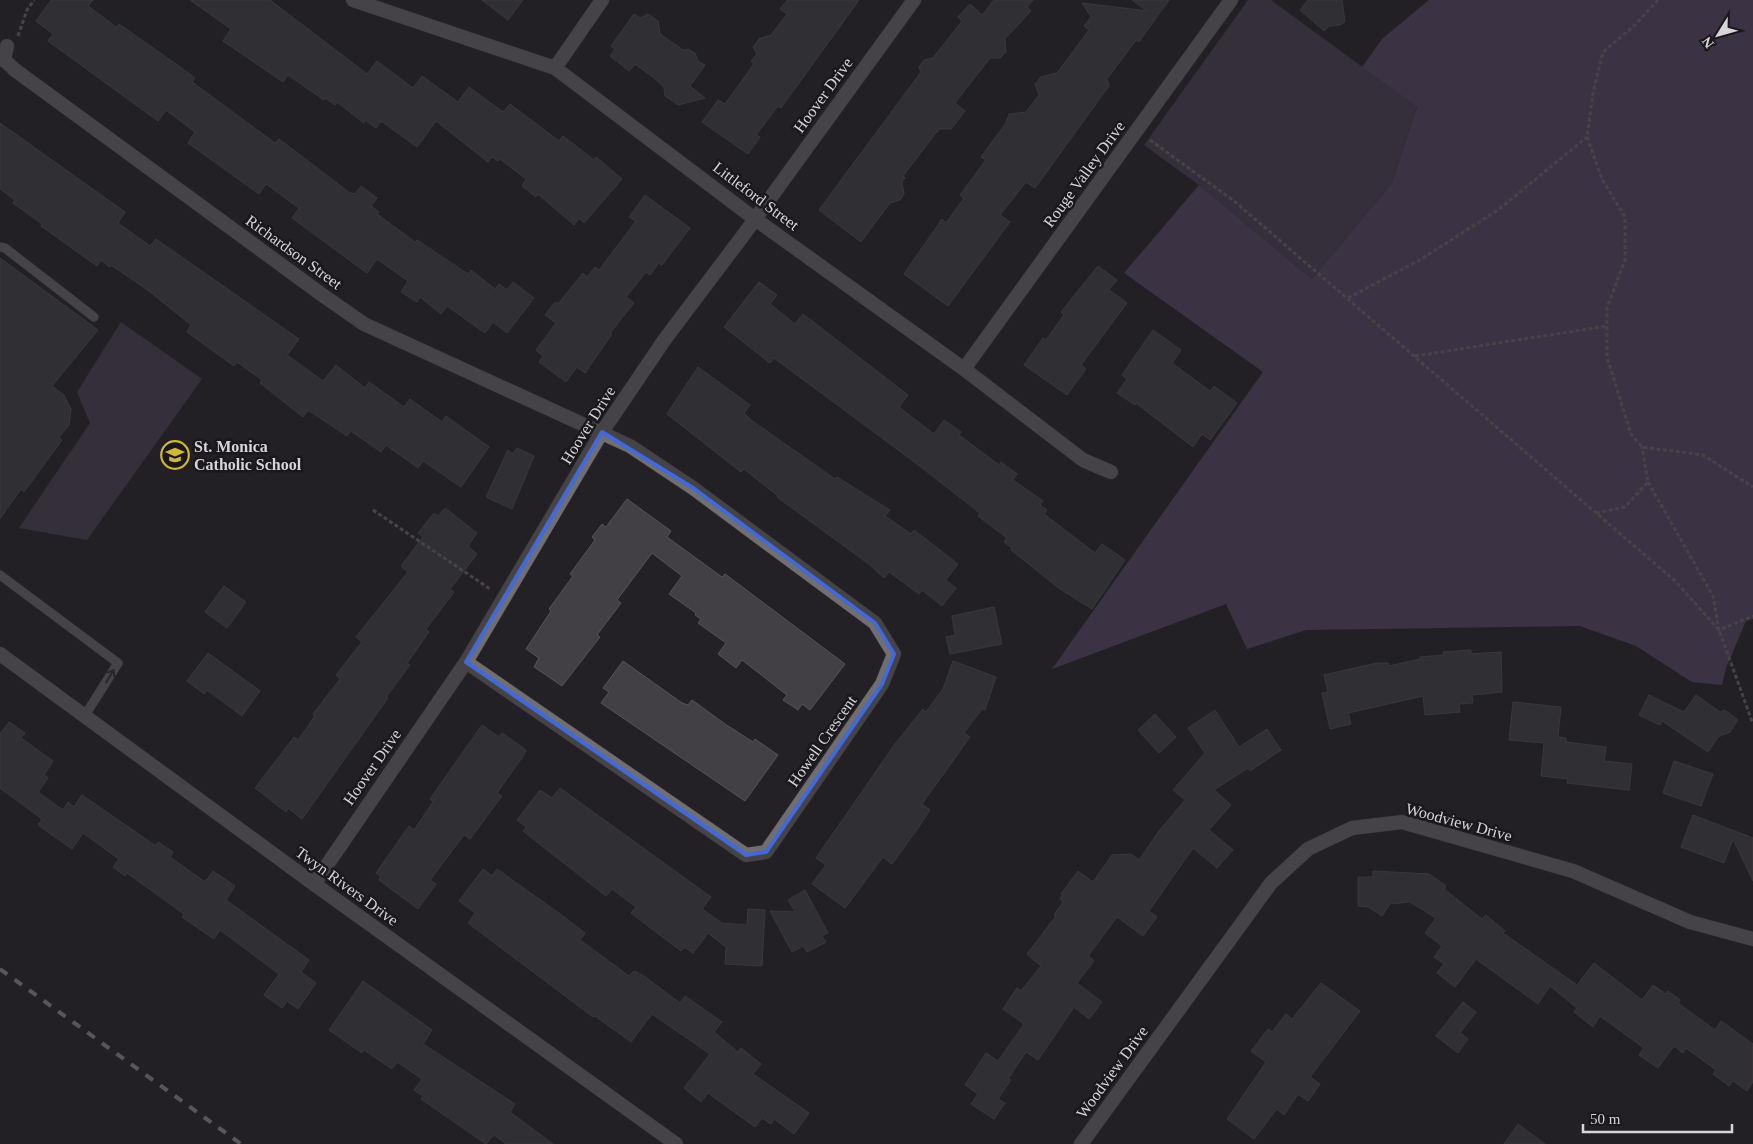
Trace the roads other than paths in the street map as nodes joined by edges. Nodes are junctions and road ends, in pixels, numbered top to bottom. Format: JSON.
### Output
{"nodes":[{"id":1,"x":353,"y":0,"type":"edge"},
{"id":2,"x":602,"y":0,"type":"edge"},
{"id":3,"x":914,"y":0,"type":"edge"},
{"id":4,"x":1231,"y":0,"type":"edge"},
{"id":5,"x":7,"y":46,"type":"road end"},
{"id":6,"x":555,"y":68,"type":"junction"},
{"id":7,"x":755,"y":219,"type":"junction"},
{"id":8,"x":0,"y":247,"type":"edge"},
{"id":9,"x":94,"y":317,"type":"dead end"},
{"id":10,"x":964,"y":369,"type":"junction"},
{"id":11,"x":602,"y":432,"type":"junction"},
{"id":12,"x":1110,"y":472,"type":"dead end"},
{"id":13,"x":0,"y":575,"type":"edge"},
{"id":14,"x":0,"y":654,"type":"edge"},
{"id":15,"x":466,"y":662,"type":"junction"},
{"id":16,"x":84,"y":717,"type":"junction"},
{"id":17,"x":314,"y":884,"type":"junction"},
{"id":18,"x":1753,"y":939,"type":"edge"},
{"id":19,"x":676,"y":1144,"type":"edge"},
{"id":20,"x":1081,"y":1144,"type":"edge"}],
"edges":[{"from":1,"to":6,"type":"street","name":"Littleford Street"},
{"from":2,"to":6,"type":"street"},
{"from":3,"to":7,"type":"street","name":"Hoover Drive"},
{"from":4,"to":10,"type":"street","name":"Rouge Valley Drive"},
{"from":5,"to":11,"type":"street","name":"Richardson Street"},
{"from":6,"to":7,"type":"street","name":"Littleford Street"},
{"from":7,"to":10,"type":"street","name":"Littleford Street"},
{"from":7,"to":11,"type":"street","name":"Hoover Drive"},
{"from":8,"to":9,"type":"lane"},
{"from":10,"to":12,"type":"street","name":"Littleford Street"},
{"from":11,"to":15,"type":"street","name":"Hoover Drive"},
{"from":11,"to":15,"type":"street","name":"Howell Crescent"},
{"from":16,"to":13,"type":"lane","one_way":true},
{"from":14,"to":16,"type":"street","name":"Twyn Rivers Drive"},
{"from":15,"to":17,"type":"street","name":"Hoover Drive"},
{"from":16,"to":17,"type":"street","name":"Twyn Rivers Drive"},
{"from":17,"to":19,"type":"street","name":"Twyn Rivers Drive"},
{"from":18,"to":20,"type":"street","name":"Woodview Drive"}]}
